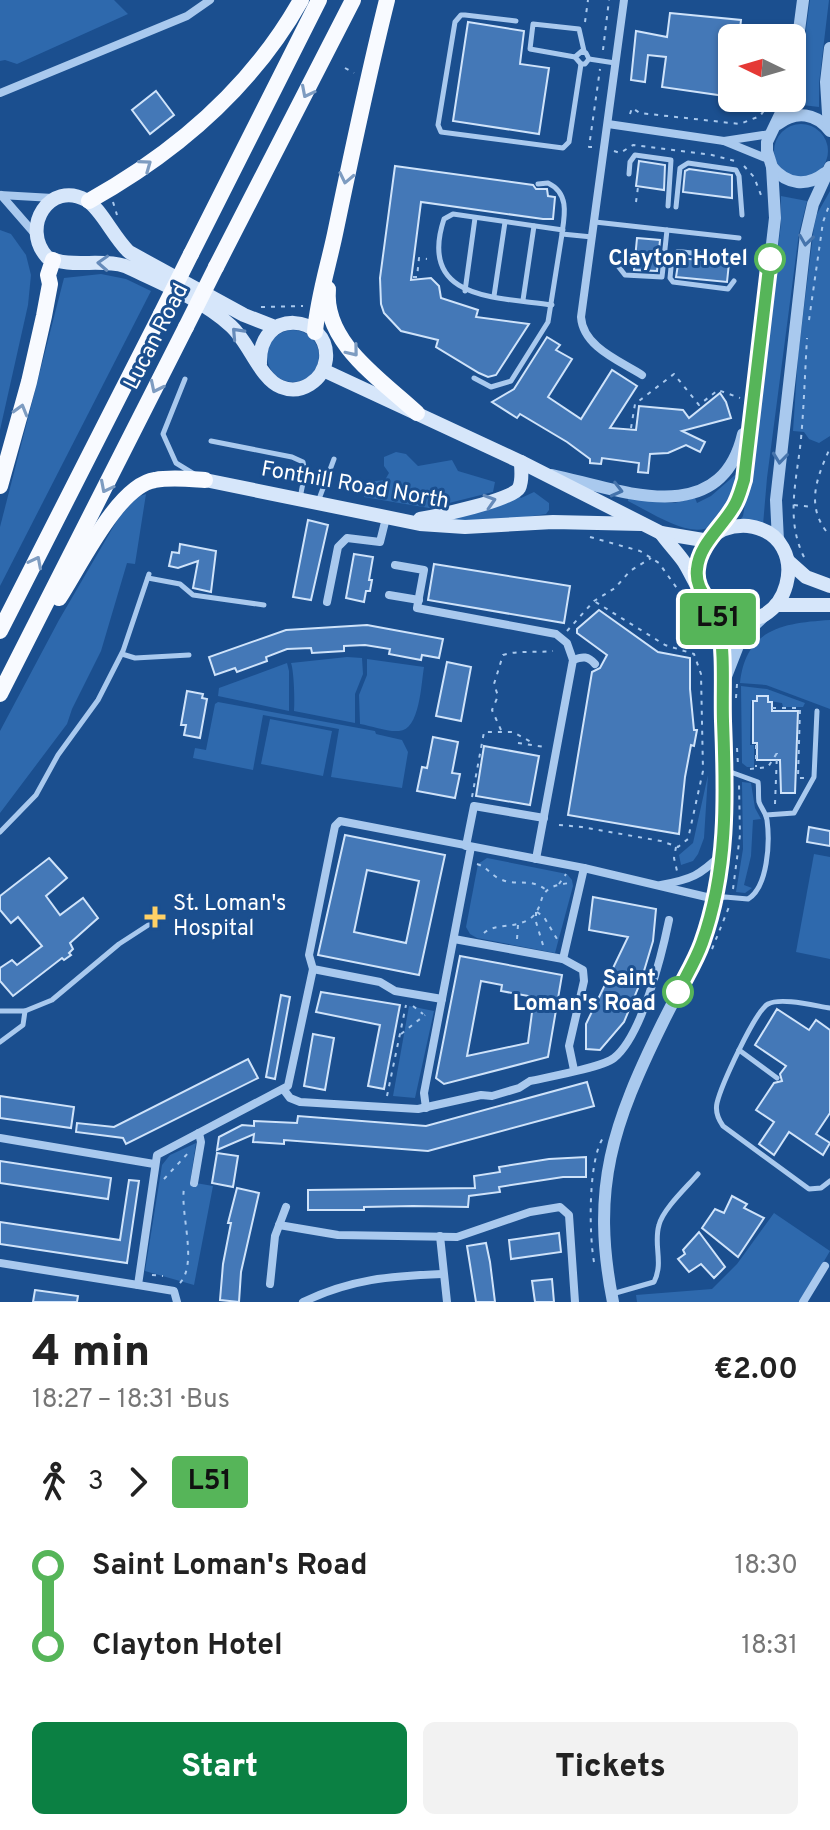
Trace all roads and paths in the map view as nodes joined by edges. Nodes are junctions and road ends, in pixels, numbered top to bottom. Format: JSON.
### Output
{"nodes":[{"id":1,"x":210,"y":0,"type":"edge"},
{"id":2,"x":301,"y":0,"type":"edge"},
{"id":3,"x":319,"y":0,"type":"edge"},
{"id":4,"x":353,"y":0,"type":"edge"},
{"id":5,"x":387,"y":0,"type":"edge"},
{"id":6,"x":588,"y":0,"type":"edge"},
{"id":7,"x":609,"y":0,"type":"edge"},
{"id":8,"x":624,"y":0,"type":"edge"},
{"id":9,"x":803,"y":0,"type":"edge"},
{"id":10,"x":516,"y":21,"type":"dead end"},
{"id":11,"x":800,"y":24,"type":"edge"},
{"id":12,"x":583,"y":35,"type":"junction"},
{"id":13,"x":830,"y":48,"type":"edge"},
{"id":14,"x":584,"y":51,"type":"junction"},
{"id":15,"x":575,"y":57,"type":"junction"},
{"id":16,"x":589,"y":59,"type":"junction"},
{"id":17,"x":601,"y":61,"type":"junction"},
{"id":18,"x":616,"y":63,"type":"junction"},
{"id":19,"x":581,"y":64,"type":"junction"},
{"id":20,"x":345,"y":68,"type":"dead end"},
{"id":21,"x":357,"y":76,"type":"dead end"},
{"id":22,"x":0,"y":93,"type":"edge"},
{"id":23,"x":763,"y":112,"type":"edge"},
{"id":24,"x":781,"y":112,"type":"edge"},
{"id":25,"x":630,"y":114,"type":"dead end"},
{"id":26,"x":669,"y":118,"type":"junction"},
{"id":27,"x":669,"y":123,"type":"dead end"},
{"id":28,"x":608,"y":124,"type":"junction"},
{"id":29,"x":773,"y":129,"type":"junction"},
{"id":30,"x":829,"y":130,"type":"edge"},
{"id":31,"x":628,"y":139,"type":"dead end"},
{"id":32,"x":724,"y":141,"type":"junction"},
{"id":33,"x":666,"y":143,"type":"dead end"},
{"id":34,"x":596,"y":148,"type":"dead end"},
{"id":35,"x":665,"y":149,"type":"dead end"},
{"id":36,"x":613,"y":150,"type":"dead end"},
{"id":37,"x":770,"y":163,"type":"junction"},
{"id":38,"x":830,"y":167,"type":"edge"},
{"id":39,"x":629,"y":174,"type":"dead end"},
{"id":40,"x":538,"y":184,"type":"dead end"},
{"id":41,"x":638,"y":187,"type":"dead end"},
{"id":42,"x":0,"y":195,"type":"edge"},
{"id":43,"x":57,"y":198,"type":"junction"},
{"id":44,"x":112,"y":200,"type":"dead end"},
{"id":45,"x":89,"y":201,"type":"junction"},
{"id":46,"x":636,"y":202,"type":"dead end"},
{"id":47,"x":830,"y":203,"type":"edge"},
{"id":48,"x":668,"y":206,"type":"dead end"},
{"id":49,"x":676,"y":207,"type":"dead end"},
{"id":50,"x":742,"y":215,"type":"dead end"},
{"id":51,"x":475,"y":218,"type":"junction"},
{"id":52,"x":505,"y":222,"type":"junction"},
{"id":53,"x":595,"y":222,"type":"junction"},
{"id":54,"x":120,"y":224,"type":"dead end"},
{"id":55,"x":534,"y":226,"type":"junction"},
{"id":56,"x":667,"y":230,"type":"junction"},
{"id":57,"x":562,"y":232,"type":"junction"},
{"id":58,"x":35,"y":234,"type":"junction"},
{"id":59,"x":593,"y":238,"type":"junction"},
{"id":60,"x":739,"y":238,"type":"dead end"},
{"id":61,"x":331,"y":251,"type":"junction"},
{"id":62,"x":737,"y":258,"type":"dead end"},
{"id":63,"x":427,"y":259,"type":"dead end"},
{"id":64,"x":53,"y":260,"type":"junction"},
{"id":65,"x":618,"y":266,"type":"dead end"},
{"id":66,"x":413,"y":277,"type":"dead end"},
{"id":67,"x":734,"y":281,"type":"dead end"},
{"id":68,"x":465,"y":291,"type":"junction"},
{"id":69,"x":494,"y":296,"type":"junction"},
{"id":70,"x":523,"y":301,"type":"junction"},
{"id":71,"x":552,"y":305,"type":"junction"},
{"id":72,"x":310,"y":306,"type":"dead end"},
{"id":73,"x":259,"y":307,"type":"dead end"},
{"id":74,"x":809,"y":320,"type":"dead end"},
{"id":75,"x":275,"y":327,"type":"junction"},
{"id":76,"x":315,"y":332,"type":"junction"},
{"id":77,"x":808,"y":334,"type":"dead end"},
{"id":78,"x":260,"y":364,"type":"junction"},
{"id":79,"x":323,"y":370,"type":"junction"},
{"id":80,"x":642,"y":375,"type":"dead end"},
{"id":81,"x":474,"y":378,"type":"dead end"},
{"id":82,"x":185,"y":379,"type":"dead end"},
{"id":83,"x":754,"y":384,"type":"junction"},
{"id":84,"x":741,"y":398,"type":"dead end"},
{"id":85,"x":417,"y":413,"type":"junction"},
{"id":86,"x":631,"y":428,"type":"dead end"},
{"id":87,"x":211,"y":441,"type":"dead end"},
{"id":88,"x":830,"y":448,"type":"edge"},
{"id":89,"x":334,"y":459,"type":"dead end"},
{"id":90,"x":521,"y":462,"type":"junction"},
{"id":91,"x":541,"y":472,"type":"junction"},
{"id":92,"x":205,"y":480,"type":"junction"},
{"id":93,"x":0,"y":486,"type":"edge"},
{"id":94,"x":300,"y":499,"type":"junction"},
{"id":95,"x":318,"y":502,"type":"junction"},
{"id":96,"x":793,"y":505,"type":"junction"},
{"id":97,"x":814,"y":507,"type":"junction"},
{"id":98,"x":386,"y":518,"type":"junction"},
{"id":99,"x":404,"y":521,"type":"junction"},
{"id":100,"x":642,"y":524,"type":"junction"},
{"id":101,"x":826,"y":531,"type":"dead end"},
{"id":102,"x":661,"y":533,"type":"junction"},
{"id":103,"x":590,"y":537,"type":"dead end"},
{"id":104,"x":712,"y":538,"type":"junction"},
{"id":105,"x":778,"y":541,"type":"junction"},
{"id":106,"x":651,"y":557,"type":"junction"},
{"id":107,"x":788,"y":561,"type":"junction"},
{"id":108,"x":807,"y":563,"type":"dead end"},
{"id":109,"x":395,"y":565,"type":"dead end"},
{"id":110,"x":830,"y":586,"type":"edge"},
{"id":111,"x":700,"y":592,"type":"junction"},
{"id":112,"x":389,"y":595,"type":"dead end"},
{"id":113,"x":419,"y":600,"type":"junction"},
{"id":114,"x":594,"y":601,"type":"junction"},
{"id":115,"x":327,"y":602,"type":"dead end"},
{"id":116,"x":264,"y":605,"type":"dead end"},
{"id":117,"x":830,"y":605,"type":"edge"},
{"id":118,"x":772,"y":609,"type":"junction"},
{"id":119,"x":715,"y":610,"type":"junction"},
{"id":120,"x":0,"y":631,"type":"edge"},
{"id":121,"x":572,"y":637,"type":"dead end"},
{"id":122,"x":710,"y":647,"type":"dead end"},
{"id":123,"x":553,"y":651,"type":"dead end"},
{"id":124,"x":122,"y":654,"type":"junction"},
{"id":125,"x":189,"y":655,"type":"dead end"},
{"id":126,"x":573,"y":660,"type":"junction"},
{"id":127,"x":595,"y":664,"type":"dead end"},
{"id":128,"x":730,"y":682,"type":"junction"},
{"id":129,"x":3,"y":688,"type":"edge"},
{"id":130,"x":702,"y":689,"type":"junction"},
{"id":131,"x":710,"y":690,"type":"dead end"},
{"id":132,"x":736,"y":702,"type":"dead end"},
{"id":133,"x":772,"y":708,"type":"dead end"},
{"id":134,"x":817,"y":711,"type":"dead end"},
{"id":135,"x":501,"y":730,"type":"junction"},
{"id":136,"x":736,"y":741,"type":"dead end"},
{"id":137,"x":518,"y":743,"type":"dead end"},
{"id":138,"x":530,"y":745,"type":"junction"},
{"id":139,"x":756,"y":745,"type":"dead end"},
{"id":140,"x":545,"y":747,"type":"dead end"},
{"id":141,"x":777,"y":753,"type":"dead end"},
{"id":142,"x":756,"y":769,"type":"junction"},
{"id":143,"x":724,"y":770,"type":"junction"},
{"id":144,"x":739,"y":778,"type":"dead end"},
{"id":145,"x":813,"y":778,"type":"junction"},
{"id":146,"x":474,"y":806,"type":"junction"},
{"id":147,"x":766,"y":815,"type":"junction"},
{"id":148,"x":544,"y":818,"type":"junction"},
{"id":149,"x":559,"y":825,"type":"dead end"},
{"id":150,"x":0,"y":832,"type":"edge"},
{"id":151,"x":469,"y":847,"type":"junction"},
{"id":152,"x":676,"y":847,"type":"junction"},
{"id":153,"x":722,"y":854,"type":"junction"},
{"id":154,"x":536,"y":859,"type":"junction"},
{"id":155,"x":468,"y":863,"type":"junction"},
{"id":156,"x":568,"y":865,"type":"junction"},
{"id":157,"x":584,"y":868,"type":"junction"},
{"id":158,"x":677,"y":872,"type":"dead end"},
{"id":159,"x":558,"y":885,"type":"junction"},
{"id":160,"x":580,"y":885,"type":"junction"},
{"id":161,"x":656,"y":886,"type":"junction"},
{"id":162,"x":547,"y":891,"type":"junction"},
{"id":163,"x":732,"y":892,"type":"dead end"},
{"id":164,"x":715,"y":899,"type":"junction"},
{"id":165,"x":730,"y":903,"type":"dead end"},
{"id":166,"x":537,"y":911,"type":"junction"},
{"id":167,"x":156,"y":920,"type":"dead end"},
{"id":168,"x":669,"y":920,"type":"dead end"},
{"id":169,"x":518,"y":924,"type":"junction"},
{"id":170,"x":454,"y":939,"type":"junction"},
{"id":171,"x":567,"y":941,"type":"junction"},
{"id":172,"x":480,"y":944,"type":"junction"},
{"id":173,"x":515,"y":950,"type":"junction"},
{"id":174,"x":710,"y":954,"type":"dead end"},
{"id":175,"x":543,"y":955,"type":"junction"},
{"id":176,"x":563,"y":959,"type":"junction"},
{"id":177,"x":313,"y":969,"type":"junction"},
{"id":178,"x":442,"y":999,"type":"junction"},
{"id":179,"x":406,"y":1004,"type":"dead end"},
{"id":180,"x":411,"y":1005,"type":"dead end"},
{"id":181,"x":830,"y":1008,"type":"edge"},
{"id":182,"x":0,"y":1011,"type":"edge"},
{"id":183,"x":25,"y":1011,"type":"junction"},
{"id":184,"x":425,"y":1015,"type":"junction"},
{"id":185,"x":431,"y":1019,"type":"dead end"},
{"id":186,"x":400,"y":1035,"type":"junction"},
{"id":187,"x":0,"y":1042,"type":"edge"},
{"id":188,"x":739,"y":1050,"type":"junction"},
{"id":189,"x":574,"y":1070,"type":"junction"},
{"id":190,"x":777,"y":1078,"type":"dead end"},
{"id":191,"x":284,"y":1090,"type":"junction"},
{"id":192,"x":387,"y":1097,"type":"dead end"},
{"id":193,"x":426,"y":1108,"type":"junction"},
{"id":194,"x":199,"y":1133,"type":"junction"},
{"id":195,"x":0,"y":1138,"type":"edge"},
{"id":196,"x":154,"y":1164,"type":"junction"},
{"id":197,"x":188,"y":1166,"type":"dead end"},
{"id":198,"x":698,"y":1174,"type":"dead end"},
{"id":199,"x":158,"y":1180,"type":"dead end"},
{"id":200,"x":830,"y":1181,"type":"edge"},
{"id":201,"x":190,"y":1182,"type":"joint"},
{"id":202,"x":286,"y":1207,"type":"dead end"},
{"id":203,"x":279,"y":1225,"type":"junction"},
{"id":204,"x":440,"y":1236,"type":"junction"},
{"id":205,"x":0,"y":1263,"type":"edge"},
{"id":206,"x":825,"y":1266,"type":"dead end"},
{"id":207,"x":147,"y":1274,"type":"dead end"},
{"id":208,"x":442,"y":1274,"type":"junction"},
{"id":209,"x":163,"y":1276,"type":"dead end"},
{"id":210,"x":270,"y":1284,"type":"dead end"},
{"id":211,"x":138,"y":1285,"type":"junction"},
{"id":212,"x":176,"y":1288,"type":"dead end"},
{"id":213,"x":323,"y":1297,"type":"edge"},
{"id":214,"x":612,"y":1298,"type":"edge"},
{"id":215,"x":177,"y":1302,"type":"edge"},
{"id":216,"x":303,"y":1302,"type":"edge"},
{"id":217,"x":447,"y":1302,"type":"edge"},
{"id":218,"x":575,"y":1302,"type":"edge"},
{"id":219,"x":803,"y":1302,"type":"edge"}],
"edges":[{"from":1,"to":22,"type":"street"},
{"from":45,"to":2,"type":"highway","one_way":true},
{"from":120,"to":3,"type":"highway","name":"Lucan Road","one_way":true,"bridge":true},
{"from":4,"to":129,"type":"highway","name":"Lucan Road","one_way":true,"bridge":true},
{"from":5,"to":61,"type":"highway","one_way":true},
{"from":6,"to":12,"type":"path"},
{"from":7,"to":17,"type":"path"},
{"from":8,"to":18,"type":"street"},
{"from":9,"to":11,"type":"street"},
{"from":10,"to":19,"type":"lane"},
{"from":12,"to":14,"type":"lane"},
{"from":12,"to":15,"type":"lane"},
{"from":13,"to":30,"type":"street"},
{"from":14,"to":15,"type":"lane"},
{"from":14,"to":16,"type":"lane"},
{"from":15,"to":19,"type":"lane"},
{"from":16,"to":17,"type":"lane"},
{"from":16,"to":19,"type":"lane"},
{"from":17,"to":18,"type":"lane"},
{"from":17,"to":34,"type":"path"},
{"from":18,"to":28,"type":"street"},
{"from":20,"to":21,"type":"path"},
{"from":23,"to":26,"type":"path"},
{"from":24,"to":29,"type":"street"},
{"from":25,"to":26,"type":"path"},
{"from":26,"to":27,"type":"path"},
{"from":28,"to":32,"type":"street"},
{"from":28,"to":53,"type":"street"},
{"from":29,"to":30,"type":"street"},
{"from":29,"to":32,"type":"street"},
{"from":29,"to":37,"type":"street"},
{"from":31,"to":36,"type":"path"},
{"from":32,"to":37,"type":"street"},
{"from":33,"to":35,"type":"path"},
{"from":37,"to":38,"type":"street"},
{"from":37,"to":83,"type":"street"},
{"from":38,"to":105,"type":"street","one_way":true},
{"from":39,"to":48,"type":"lane"},
{"from":40,"to":57,"type":"lane"},
{"from":41,"to":46,"type":"path"},
{"from":42,"to":43,"type":"street"},
{"from":42,"to":58,"type":"street"},
{"from":43,"to":45,"type":"main road"},
{"from":43,"to":58,"type":"main road"},
{"from":44,"to":54,"type":"path"},
{"from":45,"to":75,"type":"main road"},
{"from":47,"to":74,"type":"path"},
{"from":49,"to":50,"type":"lane"},
{"from":51,"to":52,"type":"lane"},
{"from":51,"to":68,"type":"lane"},
{"from":51,"to":68,"type":"lane"},
{"from":52,"to":55,"type":"lane"},
{"from":52,"to":69,"type":"lane"},
{"from":53,"to":56,"type":"lane"},
{"from":53,"to":59,"type":"street"},
{"from":55,"to":57,"type":"lane"},
{"from":55,"to":70,"type":"lane"},
{"from":56,"to":60,"type":"lane"},
{"from":56,"to":65,"type":"lane"},
{"from":57,"to":59,"type":"lane"},
{"from":57,"to":71,"type":"lane"},
{"from":58,"to":64,"type":"main road"},
{"from":59,"to":80,"type":"street"},
{"from":61,"to":76,"type":"highway"},
{"from":61,"to":85,"type":"highway","one_way":true},
{"from":62,"to":67,"type":"lane"},
{"from":63,"to":66,"type":"path"},
{"from":78,"to":64,"type":"main road","one_way":true},
{"from":93,"to":64,"type":"highway","one_way":true},
{"from":68,"to":69,"type":"lane"},
{"from":69,"to":70,"type":"lane"},
{"from":70,"to":71,"type":"lane"},
{"from":71,"to":81,"type":"lane"},
{"from":72,"to":73,"type":"path"},
{"from":75,"to":76,"type":"main road"},
{"from":75,"to":78,"type":"main road"},
{"from":76,"to":79,"type":"main road"},
{"from":77,"to":96,"type":"path"},
{"from":78,"to":79,"type":"main road"},
{"from":79,"to":85,"type":"main road","name":"Fonthill Road North"},
{"from":82,"to":92,"type":"lane"},
{"from":91,"to":83,"type":"street","one_way":true},
{"from":83,"to":104,"type":"street"},
{"from":84,"to":86,"type":"path"},
{"from":85,"to":90,"type":"main road","name":"Fonthill Road North"},
{"from":87,"to":94,"type":"lane"},
{"from":88,"to":97,"type":"path"},
{"from":89,"to":95,"type":"lane"},
{"from":90,"to":91,"type":"main road","name":"Fonthill Road North"},
{"from":99,"to":90,"type":"main road","one_way":true},
{"from":91,"to":100,"type":"main road","name":"Fonthill Road North"},
{"from":92,"to":94,"type":"main road","name":"Fonthill Road North"},
{"from":92,"to":129,"type":"highway"},
{"from":94,"to":95,"type":"main road","name":"Fonthill Road North"},
{"from":95,"to":98,"type":"main road","name":"Fonthill Road North"},
{"from":96,"to":97,"type":"path"},
{"from":96,"to":108,"type":"path"},
{"from":97,"to":101,"type":"path"},
{"from":98,"to":99,"type":"main road","name":"Fonthill Road North"},
{"from":98,"to":115,"type":"street"},
{"from":99,"to":100,"type":"main road","name":"Fonthill Road North"},
{"from":100,"to":102,"type":"main road","name":"Fonthill Road North"},
{"from":102,"to":104,"type":"main road","name":"Fonthill Road North"},
{"from":102,"to":111,"type":"main road","name":"Fonthill Road North"},
{"from":103,"to":106,"type":"path"},
{"from":104,"to":105,"type":"main road","name":"Fonthill Road North"},
{"from":104,"to":111,"type":"main road"},
{"from":105,"to":107,"type":"main road"},
{"from":106,"to":114,"type":"path"},
{"from":106,"to":122,"type":"path"},
{"from":107,"to":110,"type":"main road"},
{"from":107,"to":118,"type":"main road"},
{"from":109,"to":113,"type":"street"},
{"from":111,"to":119,"type":"main road","name":"Fonthill Road North"},
{"from":112,"to":113,"type":"street"},
{"from":113,"to":126,"type":"street"},
{"from":114,"to":121,"type":"path"},
{"from":114,"to":130,"type":"path"},
{"from":116,"to":124,"type":"lane"},
{"from":117,"to":118,"type":"main road"},
{"from":118,"to":119,"type":"main road"},
{"from":118,"to":128,"type":"street"},
{"from":119,"to":128,"type":"street"},
{"from":123,"to":135,"type":"path"},
{"from":124,"to":125,"type":"lane"},
{"from":124,"to":150,"type":"lane"},
{"from":126,"to":127,"type":"street"},
{"from":126,"to":148,"type":"street"},
{"from":128,"to":132,"type":"path"},
{"from":128,"to":143,"type":"street"},
{"from":130,"to":131,"type":"path"},
{"from":130,"to":152,"type":"path"},
{"from":133,"to":145,"type":"path"},
{"from":134,"to":145,"type":"lane"},
{"from":135,"to":138,"type":"path"},
{"from":135,"to":146,"type":"path"},
{"from":136,"to":142,"type":"path"},
{"from":137,"to":138,"type":"path"},
{"from":138,"to":140,"type":"path"},
{"from":139,"to":142,"type":"path"},
{"from":141,"to":142,"type":"path"},
{"from":143,"to":147,"type":"lane"},
{"from":143,"to":153,"type":"street"},
{"from":144,"to":163,"type":"path"},
{"from":145,"to":147,"type":"lane"},
{"from":146,"to":148,"type":"street"},
{"from":146,"to":151,"type":"street"},
{"from":147,"to":164,"type":"lane"},
{"from":148,"to":154,"type":"street"},
{"from":149,"to":152,"type":"path"},
{"from":151,"to":154,"type":"street"},
{"from":151,"to":155,"type":"street"},
{"from":151,"to":177,"type":"street"},
{"from":152,"to":158,"type":"path"},
{"from":153,"to":161,"type":"street"},
{"from":153,"to":164,"type":"street"},
{"from":154,"to":156,"type":"street"},
{"from":155,"to":162,"type":"path"},
{"from":155,"to":170,"type":"street"},
{"from":156,"to":157,"type":"street"},
{"from":156,"to":159,"type":"path"},
{"from":157,"to":160,"type":"street"},
{"from":157,"to":161,"type":"street"},
{"from":159,"to":160,"type":"path"},
{"from":159,"to":162,"type":"path"},
{"from":160,"to":171,"type":"street"},
{"from":161,"to":164,"type":"street"},
{"from":162,"to":166,"type":"path"},
{"from":164,"to":214,"type":"street"},
{"from":165,"to":174,"type":"path"},
{"from":166,"to":169,"type":"path"},
{"from":166,"to":171,"type":"path"},
{"from":166,"to":175,"type":"path"},
{"from":167,"to":183,"type":"lane"},
{"from":168,"to":189,"type":"street"},
{"from":169,"to":172,"type":"path"},
{"from":169,"to":173,"type":"path"},
{"from":170,"to":172,"type":"street"},
{"from":170,"to":178,"type":"street"},
{"from":171,"to":176,"type":"street"},
{"from":172,"to":173,"type":"street"},
{"from":173,"to":175,"type":"street"},
{"from":175,"to":176,"type":"street"},
{"from":176,"to":189,"type":"street"},
{"from":177,"to":178,"type":"street"},
{"from":177,"to":191,"type":"street"},
{"from":178,"to":193,"type":"street"},
{"from":179,"to":186,"type":"path"},
{"from":180,"to":184,"type":"path"},
{"from":181,"to":188,"type":"lane"},
{"from":182,"to":183,"type":"lane"},
{"from":183,"to":187,"type":"lane"},
{"from":184,"to":185,"type":"path"},
{"from":184,"to":186,"type":"path"},
{"from":186,"to":192,"type":"path"},
{"from":188,"to":190,"type":"lane"},
{"from":188,"to":200,"type":"lane"},
{"from":189,"to":193,"type":"street"},
{"from":191,"to":193,"type":"street"},
{"from":191,"to":194,"type":"street"},
{"from":194,"to":196,"type":"street"},
{"from":194,"to":201,"type":"street"},
{"from":195,"to":196,"type":"street"},
{"from":196,"to":211,"type":"street"},
{"from":197,"to":199,"type":"path"},
{"from":198,"to":214,"type":"lane"},
{"from":201,"to":212,"type":"path"},
{"from":202,"to":203,"type":"street"},
{"from":203,"to":204,"type":"street"},
{"from":203,"to":210,"type":"street"},
{"from":204,"to":208,"type":"street"},
{"from":204,"to":218,"type":"street"},
{"from":205,"to":211,"type":"street"},
{"from":206,"to":219,"type":"street"},
{"from":207,"to":209,"type":"path"},
{"from":208,"to":213,"type":"street"},
{"from":208,"to":217,"type":"street"},
{"from":211,"to":215,"type":"street"},
{"from":213,"to":216,"type":"street"}]}
